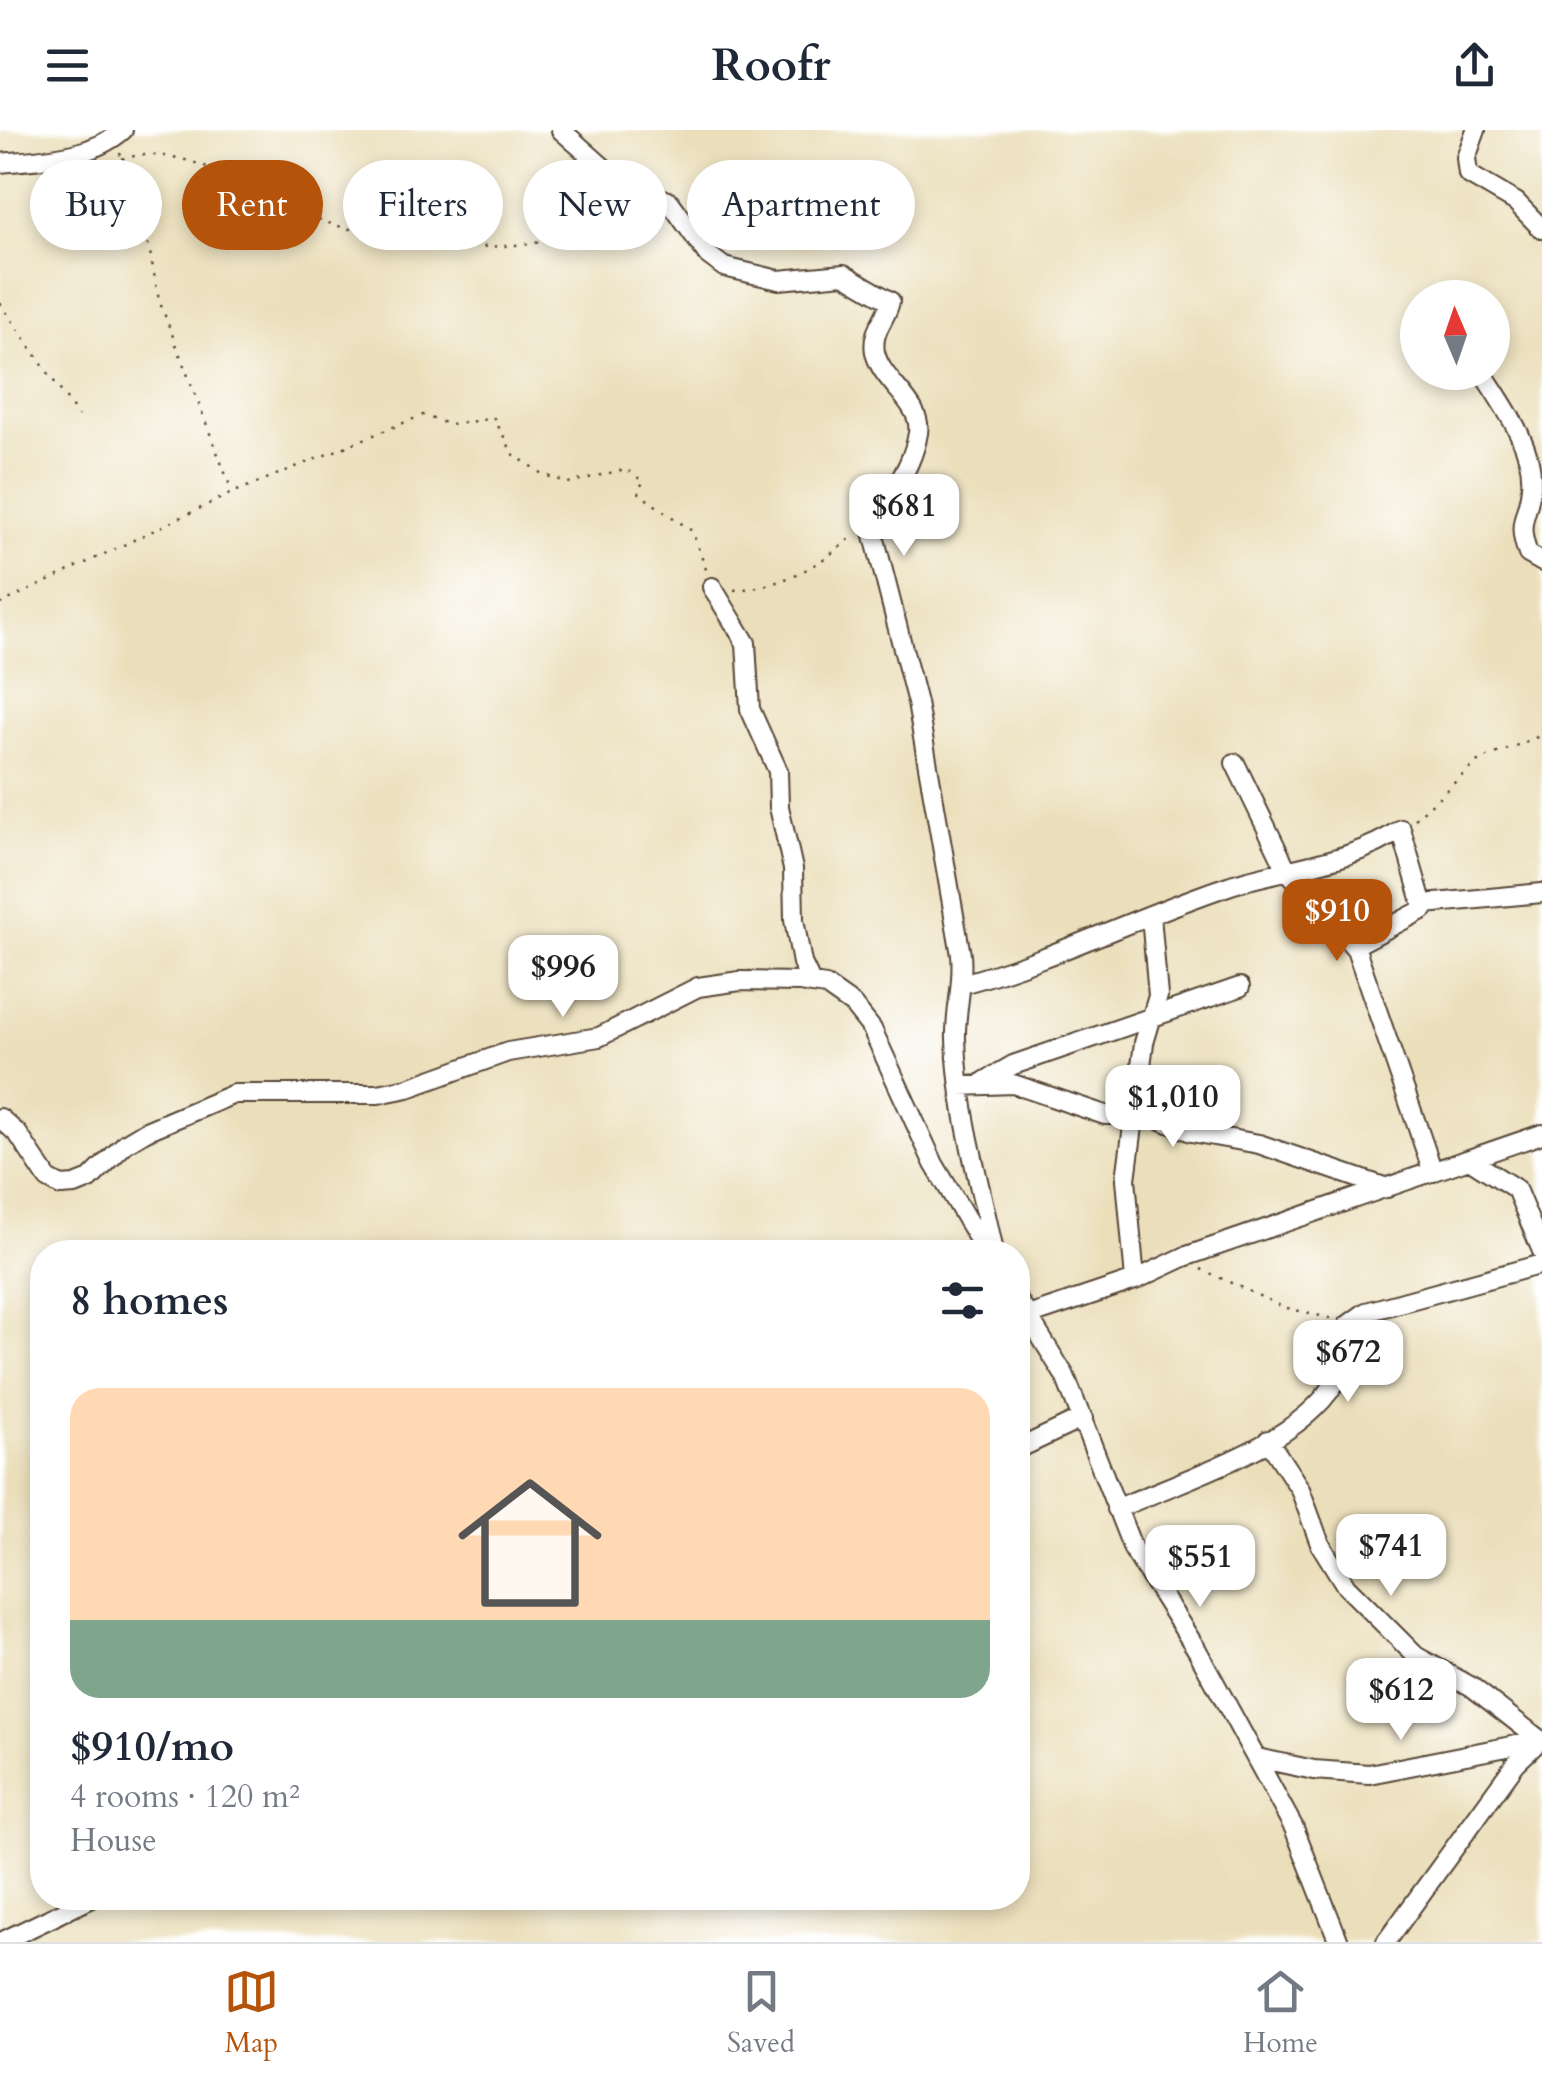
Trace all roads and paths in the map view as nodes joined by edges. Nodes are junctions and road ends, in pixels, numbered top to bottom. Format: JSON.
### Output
{"nodes":[{"id":1,"x":561,"y":130,"type":"edge"},
{"id":2,"x":1476,"y":130,"type":"edge"},
{"id":3,"x":118,"y":134,"type":"edge"},
{"id":4,"x":122,"y":159,"type":"junction"},
{"id":5,"x":0,"y":162,"type":"edge"},
{"id":6,"x":683,"y":225,"type":"junction"},
{"id":7,"x":1542,"y":229,"type":"edge"},
{"id":8,"x":0,"y":303,"type":"edge"},
{"id":9,"x":1491,"y":390,"type":"edge"},
{"id":10,"x":78,"y":416,"type":"dead end"},
{"id":11,"x":232,"y":493,"type":"junction"},
{"id":12,"x":870,"y":520,"type":"junction"},
{"id":13,"x":1542,"y":562,"type":"edge"},
{"id":14,"x":712,"y":587,"type":"junction"},
{"id":15,"x":0,"y":604,"type":"edge"},
{"id":16,"x":1542,"y":728,"type":"edge"},
{"id":17,"x":1235,"y":763,"type":"dead end"},
{"id":18,"x":1402,"y":830,"type":"junction"},
{"id":19,"x":1288,"y":870,"type":"junction"},
{"id":20,"x":1542,"y":892,"type":"edge"},
{"id":21,"x":1425,"y":904,"type":"junction"},
{"id":22,"x":1151,"y":916,"type":"junction"},
{"id":23,"x":1354,"y":946,"type":"junction"},
{"id":24,"x":812,"y":984,"type":"junction"},
{"id":25,"x":962,"y":984,"type":"junction"},
{"id":26,"x":1240,"y":987,"type":"dead end"},
{"id":27,"x":1152,"y":1016,"type":"junction"},
{"id":28,"x":984,"y":1082,"type":"junction"},
{"id":29,"x":960,"y":1086,"type":"junction"},
{"id":30,"x":0,"y":1118,"type":"edge"},
{"id":31,"x":1133,"y":1118,"type":"junction"},
{"id":32,"x":1542,"y":1134,"type":"edge"},
{"id":33,"x":1470,"y":1159,"type":"junction"},
{"id":34,"x":1433,"y":1172,"type":"junction"},
{"id":35,"x":1387,"y":1188,"type":"junction"},
{"id":36,"x":979,"y":1240,"type":"edge"},
{"id":37,"x":992,"y":1240,"type":"edge"},
{"id":38,"x":1542,"y":1251,"type":"edge"},
{"id":39,"x":1184,"y":1258,"type":"junction"},
{"id":40,"x":1542,"y":1264,"type":"edge"},
{"id":41,"x":1135,"y":1280,"type":"junction"},
{"id":42,"x":1030,"y":1306,"type":"edge"},
{"id":43,"x":1030,"y":1320,"type":"edge"},
{"id":44,"x":1348,"y":1325,"type":"junction"},
{"id":45,"x":1082,"y":1418,"type":"junction"},
{"id":46,"x":1268,"y":1440,"type":"junction"},
{"id":47,"x":1030,"y":1443,"type":"edge"},
{"id":48,"x":1116,"y":1509,"type":"junction"},
{"id":49,"x":1541,"y":1740,"type":"edge"},
{"id":50,"x":1257,"y":1758,"type":"junction"},
{"id":51,"x":67,"y":1910,"type":"edge"},
{"id":52,"x":1,"y":1942,"type":"edge"},
{"id":53,"x":1340,"y":1942,"type":"edge"},
{"id":54,"x":1386,"y":1942,"type":"edge"}],
"edges":[{"from":1,"to":6,"type":"street"},
{"from":2,"to":7,"type":"street"},
{"from":3,"to":4,"type":"path"},
{"from":3,"to":5,"type":"street"},
{"from":4,"to":6,"type":"path"},
{"from":4,"to":11,"type":"path"},
{"from":6,"to":12,"type":"street"},
{"from":8,"to":10,"type":"path"},
{"from":9,"to":13,"type":"street"},
{"from":11,"to":14,"type":"path"},
{"from":11,"to":15,"type":"path"},
{"from":12,"to":14,"type":"path"},
{"from":12,"to":25,"type":"street"},
{"from":14,"to":24,"type":"street"},
{"from":16,"to":18,"type":"path"},
{"from":17,"to":19,"type":"street"},
{"from":18,"to":19,"type":"street"},
{"from":18,"to":21,"type":"street"},
{"from":19,"to":22,"type":"street"},
{"from":19,"to":23,"type":"street"},
{"from":20,"to":21,"type":"street"},
{"from":21,"to":23,"type":"street"},
{"from":22,"to":25,"type":"street"},
{"from":22,"to":27,"type":"street"},
{"from":23,"to":34,"type":"street"},
{"from":24,"to":30,"type":"street"},
{"from":24,"to":36,"type":"street"},
{"from":25,"to":29,"type":"street"},
{"from":26,"to":27,"type":"street"},
{"from":27,"to":28,"type":"street"},
{"from":27,"to":31,"type":"street"},
{"from":28,"to":29,"type":"street"},
{"from":28,"to":31,"type":"street"},
{"from":29,"to":37,"type":"street"},
{"from":31,"to":35,"type":"street"},
{"from":31,"to":41,"type":"street"},
{"from":32,"to":33,"type":"street"},
{"from":33,"to":34,"type":"street"},
{"from":33,"to":38,"type":"street"},
{"from":34,"to":35,"type":"street"},
{"from":35,"to":39,"type":"street"},
{"from":39,"to":41,"type":"street"},
{"from":39,"to":44,"type":"path"},
{"from":40,"to":44,"type":"street"},
{"from":41,"to":42,"type":"street"},
{"from":43,"to":45,"type":"street"},
{"from":44,"to":46,"type":"street"},
{"from":45,"to":47,"type":"street"},
{"from":45,"to":48,"type":"street"},
{"from":46,"to":48,"type":"street"},
{"from":46,"to":49,"type":"street"},
{"from":48,"to":50,"type":"street"},
{"from":49,"to":50,"type":"street"},
{"from":49,"to":54,"type":"street"},
{"from":50,"to":53,"type":"street"},
{"from":51,"to":52,"type":"street"}]}
